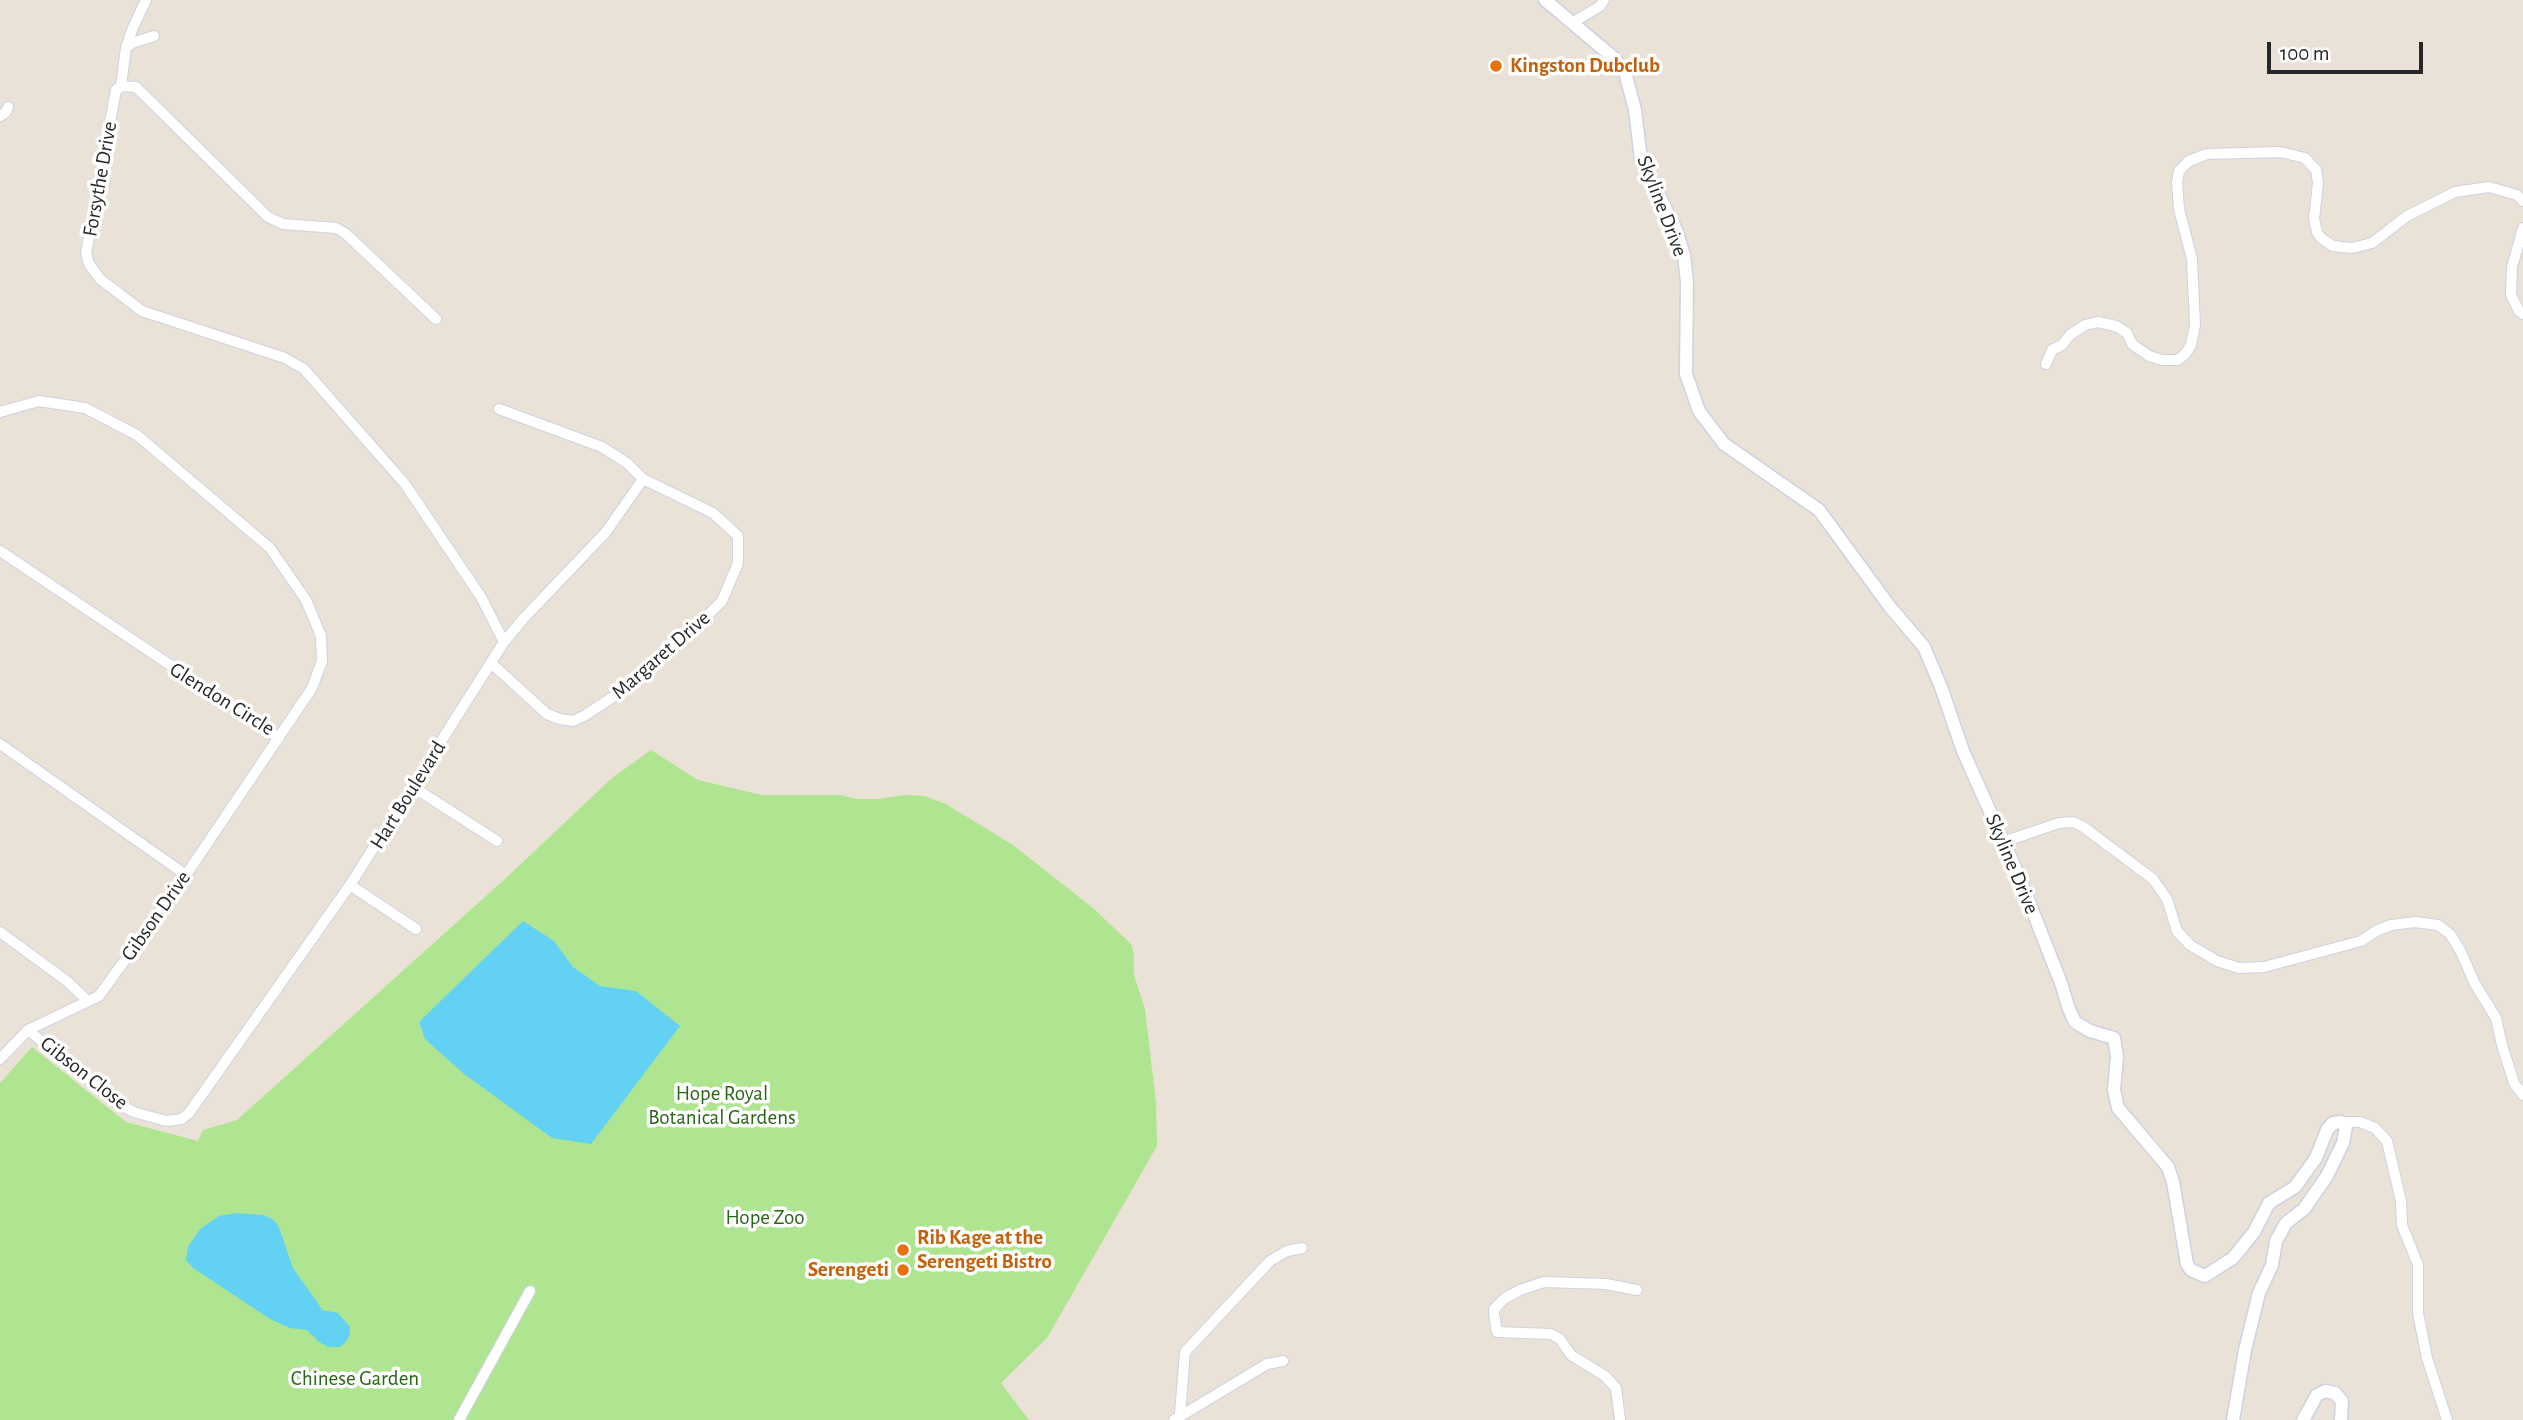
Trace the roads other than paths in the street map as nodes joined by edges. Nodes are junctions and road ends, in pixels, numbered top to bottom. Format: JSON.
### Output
{"nodes":[{"id":1,"x":146,"y":0,"type":"edge"},
{"id":2,"x":1545,"y":0,"type":"edge"},
{"id":3,"x":1604,"y":0,"type":"edge"},
{"id":4,"x":1572,"y":23,"type":"junction"},
{"id":5,"x":154,"y":36,"type":"dead end"},
{"id":6,"x":126,"y":48,"type":"junction"},
{"id":7,"x":121,"y":86,"type":"junction"},
{"id":8,"x":8,"y":107,"type":"dead end"},
{"id":9,"x":0,"y":116,"type":"edge"},
{"id":10,"x":2523,"y":201,"type":"edge"},
{"id":11,"x":2523,"y":228,"type":"edge"},
{"id":12,"x":2523,"y":314,"type":"edge"},
{"id":13,"x":436,"y":319,"type":"dead end"},
{"id":14,"x":2046,"y":365,"type":"dead end"},
{"id":15,"x":499,"y":409,"type":"dead end"},
{"id":16,"x":0,"y":412,"type":"edge"},
{"id":17,"x":643,"y":479,"type":"junction"},
{"id":18,"x":0,"y":551,"type":"edge"},
{"id":19,"x":504,"y":642,"type":"junction"},
{"id":20,"x":491,"y":663,"type":"junction"},
{"id":21,"x":279,"y":738,"type":"junction"},
{"id":22,"x":0,"y":744,"type":"edge"},
{"id":23,"x":413,"y":787,"type":"junction"},
{"id":24,"x":497,"y":841,"type":"dead end"},
{"id":25,"x":2003,"y":842,"type":"junction"},
{"id":26,"x":186,"y":875,"type":"junction"},
{"id":27,"x":350,"y":885,"type":"junction"},
{"id":28,"x":416,"y":929,"type":"dead end"},
{"id":29,"x":0,"y":932,"type":"edge"},
{"id":30,"x":88,"y":1001,"type":"junction"},
{"id":31,"x":28,"y":1030,"type":"junction"},
{"id":32,"x":0,"y":1059,"type":"edge"},
{"id":33,"x":2523,"y":1095,"type":"edge"},
{"id":34,"x":182,"y":1119,"type":"joint"},
{"id":35,"x":2341,"y":1122,"type":"junction"},
{"id":36,"x":1302,"y":1248,"type":"dead end"},
{"id":37,"x":1637,"y":1290,"type":"dead end"},
{"id":38,"x":530,"y":1291,"type":"dead end"},
{"id":39,"x":1283,"y":1361,"type":"dead end"},
{"id":40,"x":1177,"y":1417,"type":"edge"},
{"id":41,"x":458,"y":1420,"type":"edge"},
{"id":42,"x":1620,"y":1420,"type":"edge"},
{"id":43,"x":2233,"y":1420,"type":"edge"},
{"id":44,"x":2303,"y":1420,"type":"edge"},
{"id":45,"x":2341,"y":1420,"type":"edge"},
{"id":46,"x":2447,"y":1420,"type":"edge"}],
"edges":[{"from":1,"to":6,"type":"street"},
{"from":2,"to":4,"type":"street","name":"Skyline Drive"},
{"from":3,"to":4,"type":"street"},
{"from":4,"to":25,"type":"street","name":"Skyline Drive"},
{"from":5,"to":6,"type":"street"},
{"from":6,"to":7,"type":"street"},
{"from":7,"to":13,"type":"street"},
{"from":7,"to":19,"type":"street","name":"Forsythe Drive"},
{"from":8,"to":9,"type":"street"},
{"from":10,"to":14,"type":"street"},
{"from":11,"to":12,"type":"street"},
{"from":15,"to":17,"type":"street","name":"Margaret Drive"},
{"from":16,"to":21,"type":"street","name":"Glendon Circle"},
{"from":17,"to":19,"type":"street","name":"Hart Boulevard"},
{"from":17,"to":20,"type":"street","name":"Margaret Drive"},
{"from":18,"to":21,"type":"street","name":"Glendon Circle"},
{"from":19,"to":20,"type":"street","name":"Hart Boulevard"},
{"from":20,"to":23,"type":"street","name":"Hart Boulevard"},
{"from":21,"to":26,"type":"street","name":"Gibson Drive"},
{"from":22,"to":26,"type":"street"},
{"from":23,"to":24,"type":"street"},
{"from":23,"to":27,"type":"street","name":"Hart Boulevard"},
{"from":25,"to":33,"type":"street"},
{"from":25,"to":35,"type":"street","name":"Skyline Drive"},
{"from":26,"to":30,"type":"street","name":"Gibson Drive"},
{"from":27,"to":28,"type":"street"},
{"from":27,"to":34,"type":"street","name":"Hart Boulevard"},
{"from":29,"to":30,"type":"street"},
{"from":30,"to":31,"type":"street","name":"Gibson Drive"},
{"from":31,"to":32,"type":"street","name":"Gibson Drive"},
{"from":31,"to":34,"type":"street","name":"Gibson Close"},
{"from":35,"to":43,"type":"street"},
{"from":35,"to":46,"type":"street"},
{"from":36,"to":40,"type":"street"},
{"from":37,"to":42,"type":"street"},
{"from":38,"to":41,"type":"street"},
{"from":39,"to":40,"type":"street"},
{"from":44,"to":45,"type":"street"}]}
